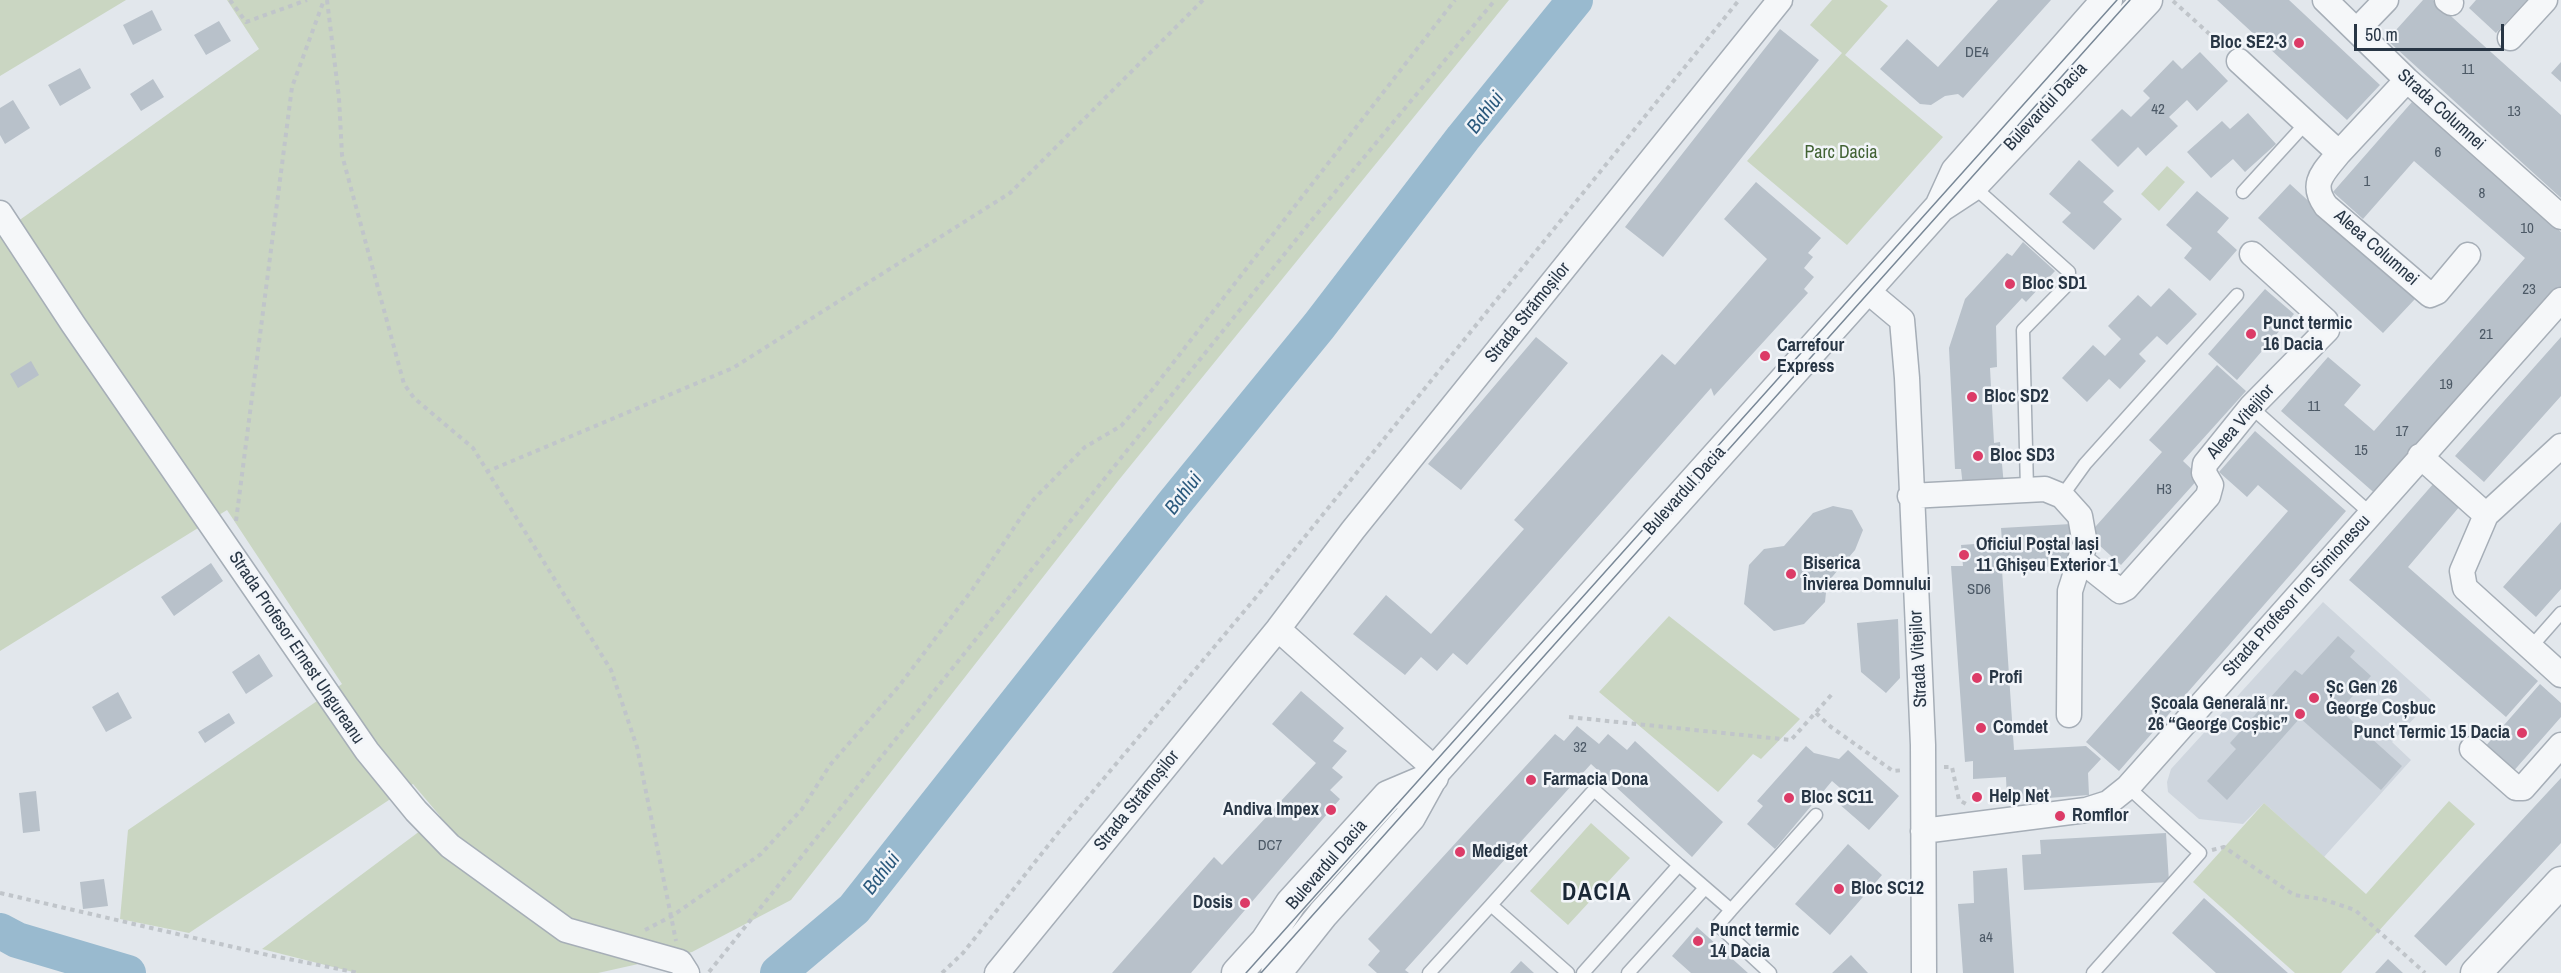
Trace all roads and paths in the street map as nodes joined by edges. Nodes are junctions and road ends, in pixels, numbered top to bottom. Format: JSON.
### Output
{"nodes":[{"id":1,"x":230,"y":0,"type":"edge"},
{"id":2,"x":307,"y":0,"type":"edge"},
{"id":3,"x":326,"y":0,"type":"edge"},
{"id":4,"x":1203,"y":0,"type":"edge"},
{"id":5,"x":1455,"y":0,"type":"edge"},
{"id":6,"x":1495,"y":0,"type":"edge"},
{"id":7,"x":1739,"y":0,"type":"edge"},
{"id":8,"x":1780,"y":0,"type":"edge"},
{"id":9,"x":2108,"y":0,"type":"edge"},
{"id":10,"x":2160,"y":0,"type":"edge"},
{"id":11,"x":2325,"y":0,"type":"edge"},
{"id":12,"x":2386,"y":0,"type":"edge"},
{"id":13,"x":2545,"y":0,"type":"edge"},
{"id":14,"x":2356,"y":30,"type":"junction"},
{"id":15,"x":2510,"y":38,"type":"dead end"},
{"id":16,"x":2239,"y":61,"type":"joint"},
{"id":17,"x":2406,"y":80,"type":"junction"},
{"id":18,"x":2306,"y":123,"type":"junction"},
{"id":19,"x":2339,"y":153,"type":"junction"},
{"id":20,"x":1964,"y":179,"type":"junction"},
{"id":21,"x":2243,"y":192,"type":"dead end"},
{"id":22,"x":0,"y":213,"type":"edge"},
{"id":23,"x":2561,"y":217,"type":"edge"},
{"id":24,"x":2252,"y":254,"type":"dead end"},
{"id":25,"x":2468,"y":255,"type":"dead end"},
{"id":26,"x":1865,"y":289,"type":"junction"},
{"id":27,"x":2236,"y":296,"type":"dead end"},
{"id":28,"x":2561,"y":300,"type":"edge"},
{"id":29,"x":2251,"y":407,"type":"junction"},
{"id":30,"x":2561,"y":446,"type":"edge"},
{"id":31,"x":2420,"y":456,"type":"junction"},
{"id":32,"x":486,"y":472,"type":"junction"},
{"id":33,"x":2027,"y":489,"type":"junction"},
{"id":34,"x":1911,"y":496,"type":"junction"},
{"id":35,"x":2062,"y":496,"type":"junction"},
{"id":36,"x":2370,"y":513,"type":"junction"},
{"id":37,"x":2486,"y":515,"type":"junction"},
{"id":38,"x":231,"y":553,"type":"junction"},
{"id":39,"x":2082,"y":561,"type":"junction"},
{"id":40,"x":2561,"y":613,"type":"edge"},
{"id":41,"x":1278,"y":629,"type":"junction"},
{"id":42,"x":2530,"y":648,"type":"junction"},
{"id":43,"x":2561,"y":675,"type":"edge"},
{"id":44,"x":1833,"y":693,"type":"dead end"},
{"id":45,"x":2069,"y":715,"type":"dead end"},
{"id":46,"x":1569,"y":717,"type":"dead end"},
{"id":47,"x":2561,"y":745,"type":"edge"},
{"id":48,"x":2472,"y":749,"type":"dead end"},
{"id":49,"x":1435,"y":773,"type":"junction"},
{"id":50,"x":2128,"y":787,"type":"junction"},
{"id":51,"x":1816,"y":815,"type":"dead end"},
{"id":52,"x":1923,"y":831,"type":"junction"},
{"id":53,"x":2200,"y":853,"type":"junction"},
{"id":54,"x":1679,"y":865,"type":"junction"},
{"id":55,"x":2561,"y":882,"type":"edge"},
{"id":56,"x":1705,"y":888,"type":"junction"},
{"id":57,"x":0,"y":893,"type":"edge"},
{"id":58,"x":1491,"y":905,"type":"junction"},
{"id":59,"x":1731,"y":910,"type":"junction"},
{"id":60,"x":672,"y":916,"type":"junction"},
{"id":61,"x":614,"y":945,"type":"junction"},
{"id":62,"x":1283,"y":962,"type":"edge"},
{"id":63,"x":684,"y":967,"type":"edge"},
{"id":64,"x":359,"y":973,"type":"edge"},
{"id":65,"x":708,"y":973,"type":"edge"},
{"id":66,"x":942,"y":973,"type":"edge"},
{"id":67,"x":997,"y":973,"type":"edge"},
{"id":68,"x":1237,"y":973,"type":"edge"},
{"id":69,"x":1429,"y":973,"type":"edge"},
{"id":70,"x":1568,"y":973,"type":"edge"},
{"id":71,"x":1583,"y":973,"type":"edge"},
{"id":72,"x":1628,"y":973,"type":"edge"},
{"id":73,"x":1770,"y":973,"type":"edge"},
{"id":74,"x":1924,"y":973,"type":"edge"},
{"id":75,"x":2093,"y":973,"type":"edge"},
{"id":76,"x":2425,"y":973,"type":"edge"},
{"id":77,"x":2476,"y":973,"type":"edge"}],
"edges":[{"from":1,"to":2,"type":"path"},
{"from":3,"to":32,"type":"path"},
{"from":3,"to":38,"type":"path"},
{"from":4,"to":32,"type":"path"},
{"from":5,"to":60,"type":"path"},
{"from":6,"to":65,"type":"path"},
{"from":7,"to":66,"type":"path"},
{"from":8,"to":41,"type":"street","name":"Strada Strămoșilor"},
{"from":9,"to":20,"type":"street","name":"Bulevardul Dacia"},
{"from":10,"to":16,"type":"path"},
{"from":10,"to":20,"type":"street","name":"Bulevardul Dacia"},
{"from":11,"to":14,"type":"street","name":"Strada Columnei"},
{"from":12,"to":14,"type":"street"},
{"from":13,"to":15,"type":"street"},
{"from":14,"to":17,"type":"street","name":"Strada Columnei"},
{"from":16,"to":18,"type":"street"},
{"from":17,"to":19,"type":"street","name":"Aleea Columnei"},
{"from":17,"to":23,"type":"street","name":"Strada Columnei"},
{"from":18,"to":19,"type":"street"},
{"from":18,"to":21,"type":"lane"},
{"from":19,"to":25,"type":"street","name":"Aleea Columnei"},
{"from":20,"to":26,"type":"street","name":"Bulevardul Dacia"},
{"from":20,"to":33,"type":"lane"},
{"from":22,"to":38,"type":"street","name":"Strada Profesor Ernest Ungureanu"},
{"from":24,"to":29,"type":"street","name":"Aleea Vitejilor"},
{"from":26,"to":34,"type":"street","name":"Strada Vitejilor"},
{"from":26,"to":49,"type":"street","name":"Bulevardul Dacia"},
{"from":27,"to":35,"type":"lane"},
{"from":28,"to":31,"type":"street","name":"Strada Profesor Ion Simionescu"},
{"from":29,"to":36,"type":"lane"},
{"from":29,"to":39,"type":"street","name":"Aleea Vitejilor"},
{"from":30,"to":37,"type":"street"},
{"from":31,"to":36,"type":"street","name":"Strada Profesor Ion Simionescu"},
{"from":31,"to":37,"type":"street"},
{"from":32,"to":60,"type":"path"},
{"from":33,"to":34,"type":"street"},
{"from":33,"to":35,"type":"street"},
{"from":34,"to":52,"type":"street","name":"Strada Vitejilor"},
{"from":35,"to":39,"type":"street"},
{"from":36,"to":50,"type":"street","name":"Strada Profesor Ion Simionescu"},
{"from":37,"to":42,"type":"street"},
{"from":38,"to":61,"type":"street","name":"Strada Profesor Ernest Ungureanu"},
{"from":39,"to":45,"type":"street"},
{"from":40,"to":42,"type":"lane"},
{"from":41,"to":49,"type":"street"},
{"from":41,"to":67,"type":"street","name":"Strada Strămoșilor"},
{"from":42,"to":43,"type":"street"},
{"from":44,"to":46,"type":"path"},
{"from":47,"to":48,"type":"street"},
{"from":49,"to":62,"type":"street","name":"Bulevardul Dacia"},
{"from":50,"to":52,"type":"street","name":"Strada Profesor Ion Simionescu"},
{"from":50,"to":53,"type":"lane"},
{"from":51,"to":59,"type":"lane"},
{"from":52,"to":74,"type":"street","name":"Strada Vitejilor"},
{"from":53,"to":75,"type":"lane"},
{"from":53,"to":76,"type":"path"},
{"from":54,"to":56,"type":"lane"},
{"from":54,"to":58,"type":"lane"},
{"from":54,"to":71,"type":"lane"},
{"from":55,"to":77,"type":"street"},
{"from":56,"to":59,"type":"lane"},
{"from":56,"to":72,"type":"lane"},
{"from":57,"to":64,"type":"path"},
{"from":58,"to":69,"type":"lane"},
{"from":58,"to":70,"type":"lane"},
{"from":59,"to":73,"type":"lane"},
{"from":60,"to":61,"type":"path"},
{"from":60,"to":63,"type":"path"},
{"from":61,"to":63,"type":"street","name":"Strada Profesor Ernest Ungureanu"},
{"from":62,"to":68,"type":"street","name":"Bulevardul Dacia"}]}
